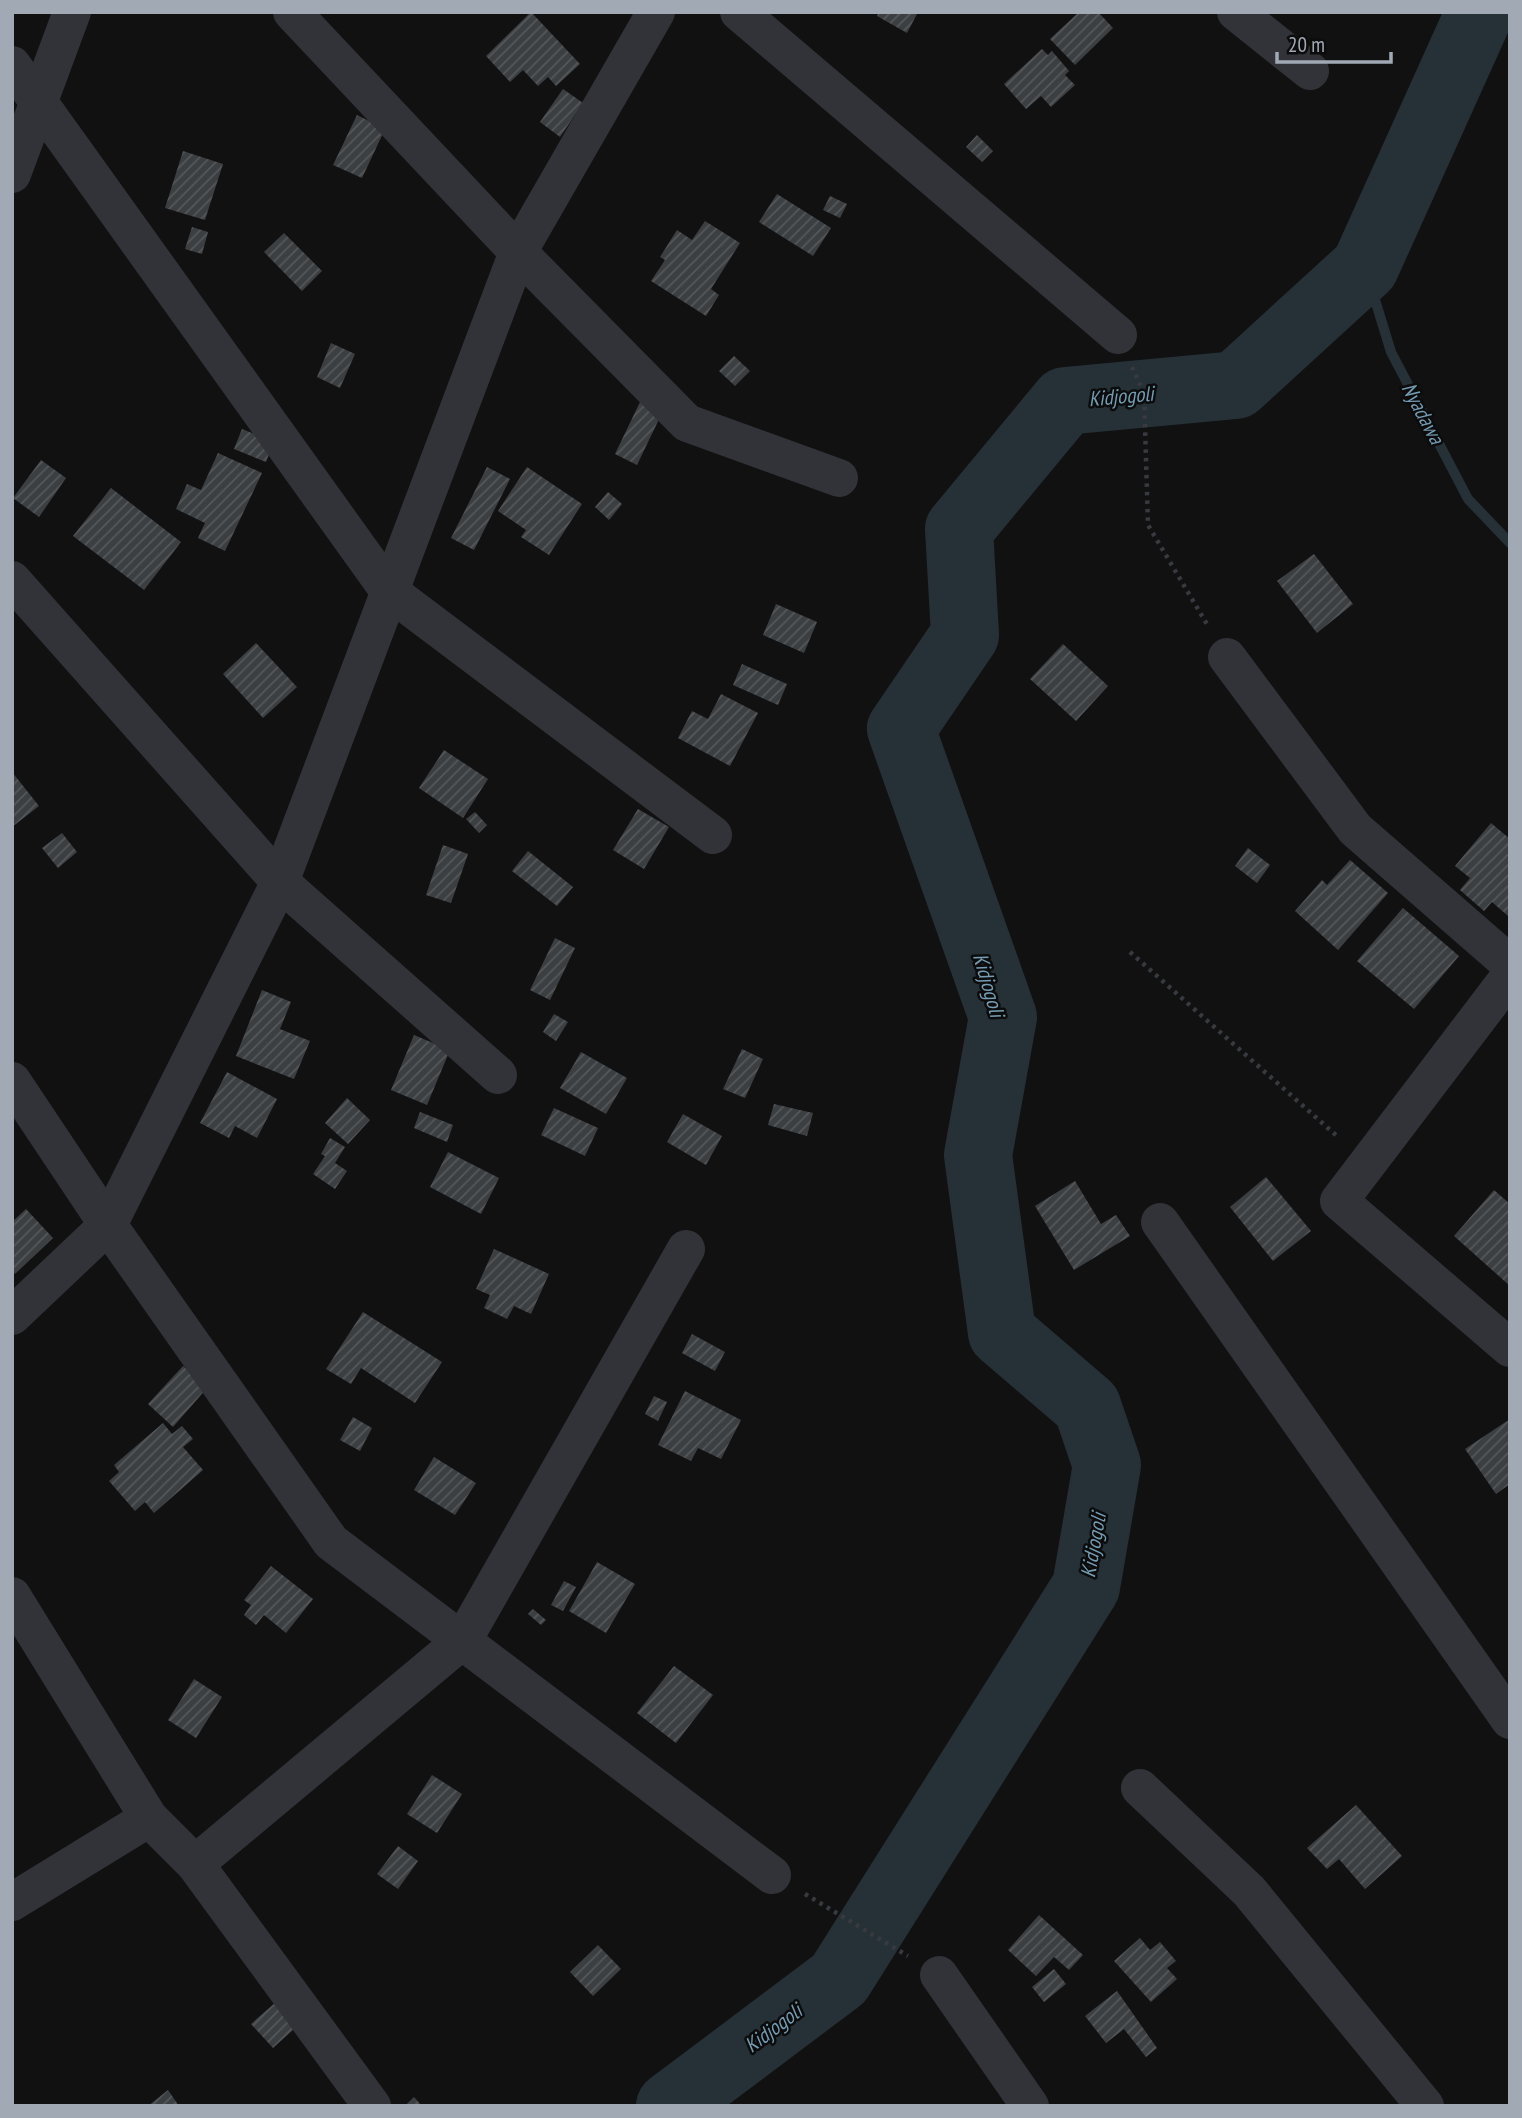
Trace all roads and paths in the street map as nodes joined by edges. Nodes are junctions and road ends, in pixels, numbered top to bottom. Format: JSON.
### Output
{"nodes":[{"id":1,"x":72,"y":12,"type":"edge"},
{"id":2,"x":292,"y":12,"type":"edge"},
{"id":3,"x":656,"y":12,"type":"edge"},
{"id":4,"x":739,"y":12,"type":"edge"},
{"id":5,"x":1236,"y":12,"type":"edge"},
{"id":6,"x":12,"y":65,"type":"edge"},
{"id":7,"x":1310,"y":71,"type":"dead end"},
{"id":8,"x":39,"y":106,"type":"junction"},
{"id":9,"x":12,"y":174,"type":"edge"},
{"id":10,"x":518,"y":252,"type":"junction"},
{"id":11,"x":1118,"y":335,"type":"joint"},
{"id":12,"x":839,"y":478,"type":"dead end"},
{"id":13,"x":12,"y":580,"type":"edge"},
{"id":14,"x":389,"y":591,"type":"junction"},
{"id":15,"x":1227,"y":657,"type":"joint"},
{"id":16,"x":713,"y":835,"type":"dead end"},
{"id":17,"x":280,"y":882,"type":"junction"},
{"id":18,"x":1129,"y":952,"type":"dead end"},
{"id":19,"x":1510,"y":964,"type":"edge"},
{"id":20,"x":1510,"y":976,"type":"edge"},
{"id":21,"x":498,"y":1075,"type":"dead end"},
{"id":22,"x":12,"y":1081,"type":"edge"},
{"id":23,"x":1368,"y":1164,"type":"junction"},
{"id":24,"x":1160,"y":1223,"type":"dead end"},
{"id":25,"x":107,"y":1225,"type":"junction"},
{"id":26,"x":686,"y":1249,"type":"dead end"},
{"id":27,"x":12,"y":1316,"type":"edge"},
{"id":28,"x":1510,"y":1348,"type":"edge"},
{"id":29,"x":12,"y":1597,"type":"edge"},
{"id":30,"x":463,"y":1640,"type":"junction"},
{"id":31,"x":1510,"y":1720,"type":"edge"},
{"id":32,"x":1140,"y":1788,"type":"dead end"},
{"id":33,"x":149,"y":1818,"type":"junction"},
{"id":34,"x":195,"y":1864,"type":"junction"},
{"id":35,"x":772,"y":1875,"type":"joint"},
{"id":36,"x":12,"y":1902,"type":"edge"},
{"id":37,"x":939,"y":1975,"type":"joint"},
{"id":38,"x":372,"y":2106,"type":"edge"},
{"id":39,"x":1030,"y":2106,"type":"edge"},
{"id":40,"x":1425,"y":2106,"type":"edge"}],
"edges":[{"from":1,"to":8,"type":"street"},
{"from":2,"to":10,"type":"street"},
{"from":3,"to":10,"type":"street"},
{"from":4,"to":11,"type":"street"},
{"from":5,"to":7,"type":"street"},
{"from":6,"to":8,"type":"street"},
{"from":8,"to":9,"type":"street"},
{"from":8,"to":14,"type":"street"},
{"from":10,"to":12,"type":"street"},
{"from":10,"to":14,"type":"street"},
{"from":11,"to":15,"type":"path"},
{"from":13,"to":17,"type":"street"},
{"from":14,"to":16,"type":"street"},
{"from":14,"to":17,"type":"street"},
{"from":15,"to":19,"type":"street"},
{"from":17,"to":21,"type":"street"},
{"from":17,"to":25,"type":"street"},
{"from":18,"to":23,"type":"path"},
{"from":20,"to":23,"type":"street"},
{"from":22,"to":25,"type":"street"},
{"from":23,"to":28,"type":"street"},
{"from":24,"to":31,"type":"street"},
{"from":25,"to":27,"type":"street"},
{"from":25,"to":30,"type":"street"},
{"from":26,"to":30,"type":"street"},
{"from":29,"to":33,"type":"street"},
{"from":30,"to":34,"type":"street"},
{"from":30,"to":35,"type":"street"},
{"from":32,"to":40,"type":"street"},
{"from":33,"to":34,"type":"street"},
{"from":33,"to":36,"type":"street"},
{"from":34,"to":38,"type":"street"},
{"from":35,"to":37,"type":"path"},
{"from":37,"to":39,"type":"street"}]}
